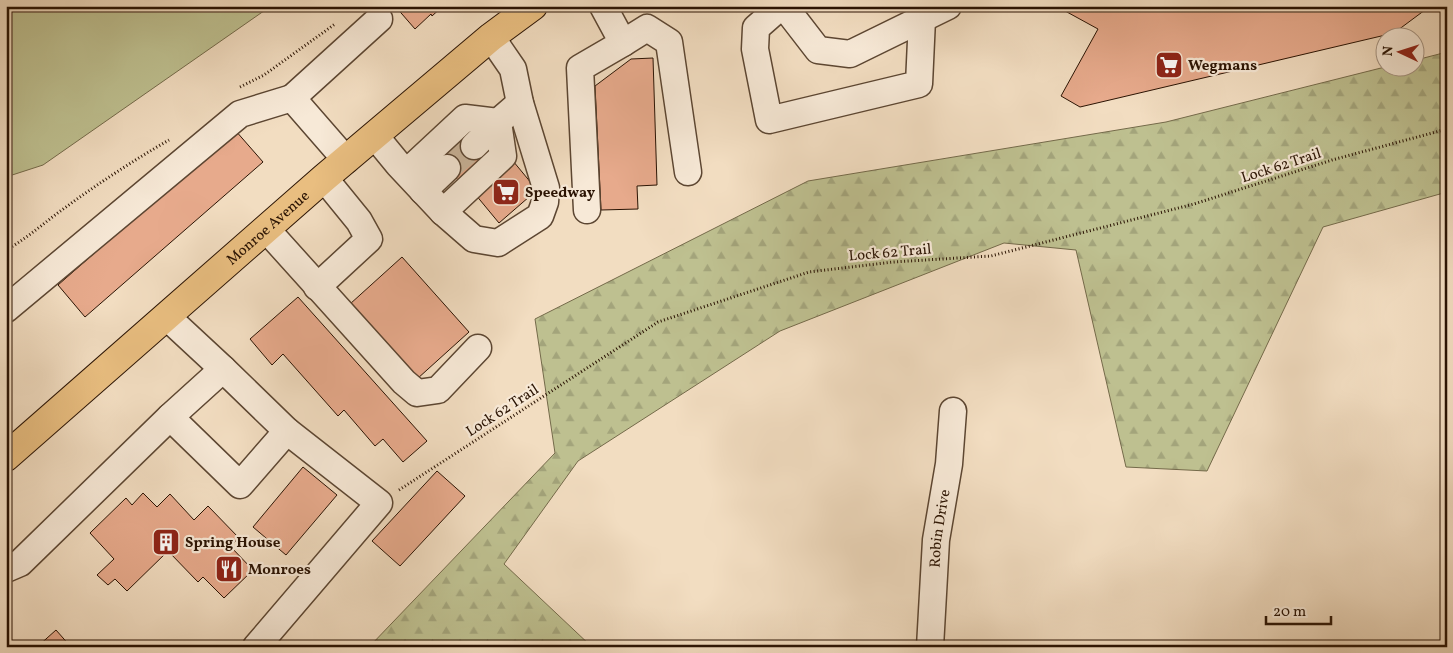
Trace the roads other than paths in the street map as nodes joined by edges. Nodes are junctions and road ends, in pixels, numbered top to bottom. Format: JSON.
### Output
{"nodes":[{"id":1,"x":533,"y":6,"type":"edge"},
{"id":2,"x":604,"y":6,"type":"edge"},
{"id":3,"x":782,"y":6,"type":"edge"},
{"id":4,"x":948,"y":6,"type":"edge"},
{"id":5,"x":922,"y":19,"type":"junction"},
{"id":6,"x":379,"y":20,"type":"dead end"},
{"id":7,"x":491,"y":37,"type":"junction"},
{"id":8,"x":623,"y":43,"type":"junction"},
{"id":9,"x":292,"y":98,"type":"junction"},
{"id":10,"x":520,"y":103,"type":"junction"},
{"id":11,"x":498,"y":122,"type":"junction"},
{"id":12,"x":375,"y":136,"type":"junction"},
{"id":13,"x":474,"y":146,"type":"tunnel mouth"},
{"id":14,"x":346,"y":160,"type":"junction"},
{"id":15,"x":447,"y":168,"type":"tunnel mouth"},
{"id":16,"x":688,"y":172,"type":"dead end"},
{"id":17,"x":324,"y":178,"type":"junction"},
{"id":18,"x":415,"y":182,"type":"junction"},
{"id":19,"x":587,"y":210,"type":"dead end"},
{"id":20,"x":443,"y":212,"type":"junction"},
{"id":21,"x":266,"y":229,"type":"junction"},
{"id":22,"x":317,"y":286,"type":"junction"},
{"id":23,"x":6,"y":309,"type":"edge"},
{"id":24,"x":166,"y":317,"type":"junction"},
{"id":25,"x":478,"y":348,"type":"dead end"},
{"id":26,"x":223,"y":368,"type":"junction"},
{"id":27,"x":953,"y":411,"type":"dead end"},
{"id":28,"x":170,"y":417,"type":"junction"},
{"id":29,"x":287,"y":431,"type":"junction"},
{"id":30,"x":6,"y":457,"type":"edge"},
{"id":31,"x":6,"y":569,"type":"edge"},
{"id":32,"x":256,"y":647,"type":"edge"},
{"id":33,"x":930,"y":647,"type":"edge"}],
"edges":[{"from":1,"to":7,"type":"main road","name":"Monroe Avenue"},
{"from":2,"to":8,"type":"street"},
{"from":3,"to":5,"type":"street"},
{"from":3,"to":5,"type":"street"},
{"from":4,"to":5,"type":"street"},
{"from":6,"to":9,"type":"street"},
{"from":7,"to":10,"type":"street"},
{"from":7,"to":12,"type":"main road","name":"Monroe Avenue"},
{"from":8,"to":16,"type":"street"},
{"from":8,"to":19,"type":"street"},
{"from":9,"to":14,"type":"street"},
{"from":9,"to":23,"type":"street"},
{"from":10,"to":11,"type":"street"},
{"from":10,"to":20,"type":"street"},
{"from":11,"to":13,"type":"street"},
{"from":11,"to":18,"type":"street"},
{"from":11,"to":20,"type":"street"},
{"from":12,"to":14,"type":"main road","name":"Monroe Avenue"},
{"from":12,"to":18,"type":"street"},
{"from":14,"to":17,"type":"main road","name":"Monroe Avenue"},
{"from":15,"to":18,"type":"street"},
{"from":17,"to":21,"type":"main road","name":"Monroe Avenue"},
{"from":17,"to":22,"type":"street"},
{"from":18,"to":20,"type":"street"},
{"from":21,"to":22,"type":"street"},
{"from":21,"to":24,"type":"main road","name":"Monroe Avenue"},
{"from":22,"to":25,"type":"street"},
{"from":24,"to":26,"type":"street"},
{"from":24,"to":30,"type":"main road","name":"Monroe Avenue"},
{"from":26,"to":28,"type":"street"},
{"from":26,"to":29,"type":"street"},
{"from":27,"to":33,"type":"street","name":"Robin Drive"},
{"from":28,"to":29,"type":"street"},
{"from":28,"to":31,"type":"street"},
{"from":29,"to":32,"type":"street"}]}
